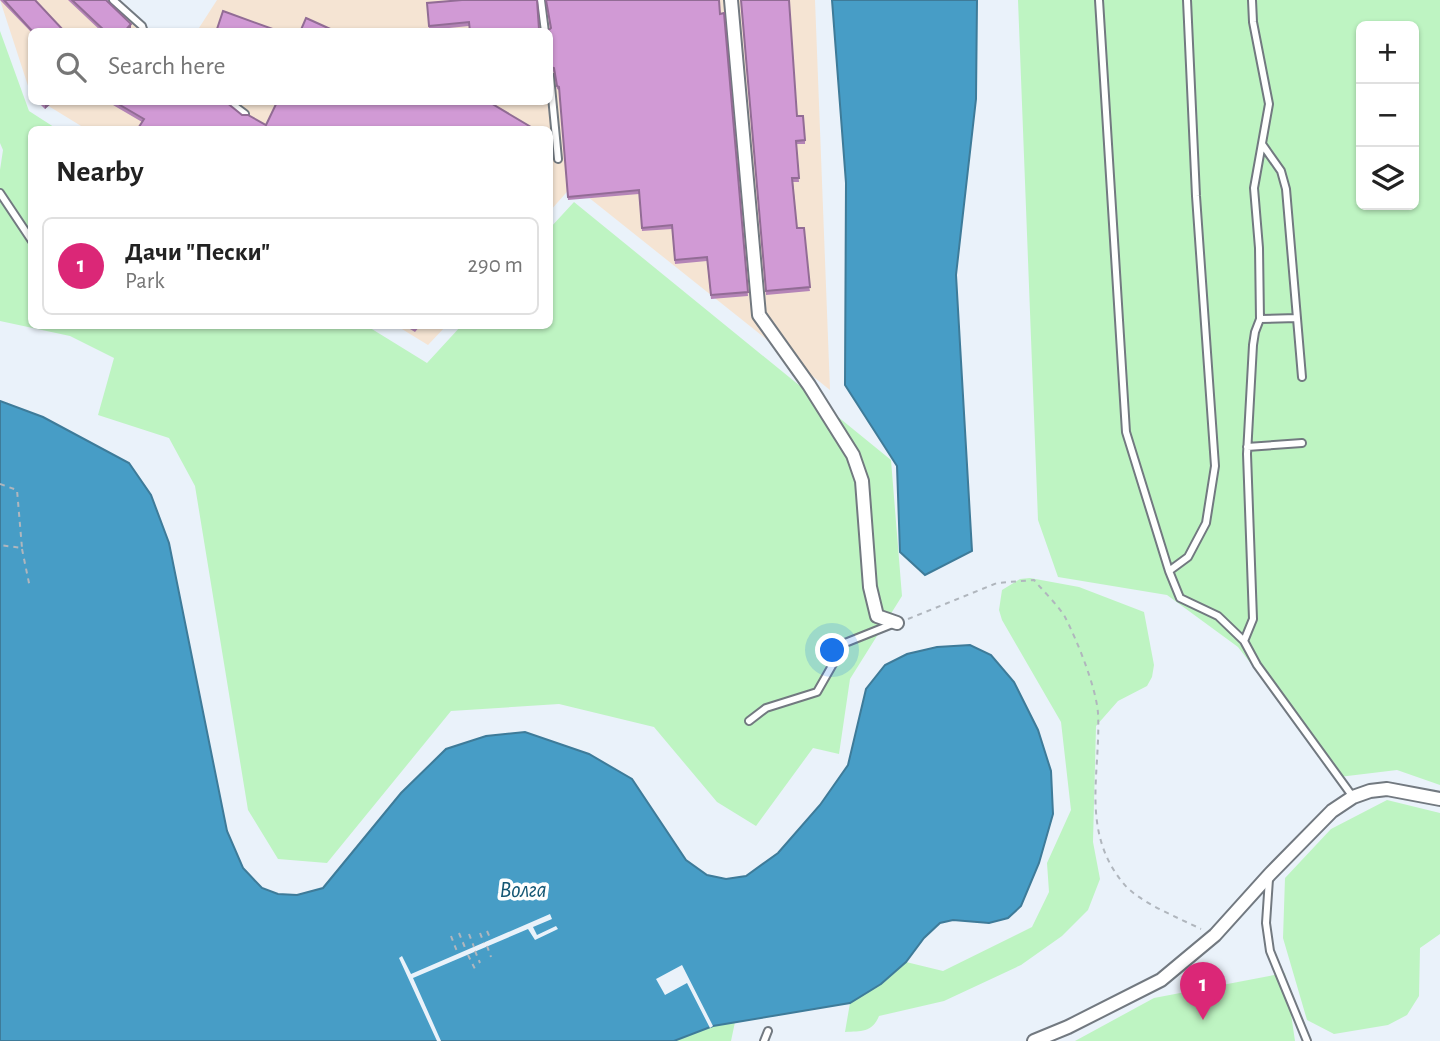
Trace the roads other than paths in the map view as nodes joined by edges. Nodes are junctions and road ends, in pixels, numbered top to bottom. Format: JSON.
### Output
{"nodes":[{"id":1,"x":113,"y":0,"type":"edge"},
{"id":2,"x":541,"y":0,"type":"edge"},
{"id":3,"x":731,"y":0,"type":"edge"},
{"id":4,"x":1099,"y":0,"type":"edge"},
{"id":5,"x":1187,"y":0,"type":"edge"},
{"id":6,"x":1252,"y":0,"type":"edge"},
{"id":7,"x":143,"y":28,"type":"edge"},
{"id":8,"x":544,"y":28,"type":"edge"},
{"id":9,"x":233,"y":105,"type":"edge"},
{"id":10,"x":553,"y":105,"type":"edge"},
{"id":11,"x":245,"y":114,"type":"edge"},
{"id":12,"x":1262,"y":144,"type":"junction"},
{"id":13,"x":558,"y":159,"type":"dead end"},
{"id":14,"x":0,"y":193,"type":"edge"},
{"id":15,"x":28,"y":235,"type":"edge"},
{"id":16,"x":1297,"y":318,"type":"junction"},
{"id":17,"x":1260,"y":319,"type":"junction"},
{"id":18,"x":1302,"y":377,"type":"dead end"},
{"id":19,"x":1302,"y":443,"type":"dead end"},
{"id":20,"x":1247,"y":447,"type":"junction"},
{"id":21,"x":1169,"y":571,"type":"junction"},
{"id":22,"x":897,"y":623,"type":"joint"},
{"id":23,"x":1244,"y":641,"type":"junction"},
{"id":24,"x":749,"y":721,"type":"dead end"},
{"id":25,"x":1353,"y":797,"type":"junction"},
{"id":26,"x":1440,"y":799,"type":"edge"},
{"id":27,"x":1270,"y":874,"type":"junction"},
{"id":28,"x":768,"y":1031,"type":"dead end"},
{"id":29,"x":764,"y":1041,"type":"edge"},
{"id":30,"x":1034,"y":1041,"type":"edge"},
{"id":31,"x":1307,"y":1041,"type":"edge"}],
"edges":[{"from":1,"to":7,"type":"lane"},
{"from":2,"to":8,"type":"lane"},
{"from":3,"to":22,"type":"street"},
{"from":4,"to":21,"type":"lane"},
{"from":5,"to":21,"type":"lane"},
{"from":6,"to":12,"type":"lane"},
{"from":9,"to":11,"type":"lane"},
{"from":10,"to":13,"type":"lane"},
{"from":12,"to":16,"type":"lane"},
{"from":12,"to":17,"type":"lane"},
{"from":14,"to":15,"type":"lane"},
{"from":16,"to":17,"type":"lane"},
{"from":16,"to":18,"type":"lane"},
{"from":17,"to":20,"type":"lane"},
{"from":19,"to":20,"type":"lane"},
{"from":20,"to":23,"type":"lane"},
{"from":21,"to":23,"type":"lane"},
{"from":22,"to":24,"type":"lane"},
{"from":23,"to":25,"type":"lane"},
{"from":25,"to":26,"type":"street"},
{"from":25,"to":27,"type":"street"},
{"from":27,"to":30,"type":"street"},
{"from":27,"to":31,"type":"lane"},
{"from":28,"to":29,"type":"lane"}]}
